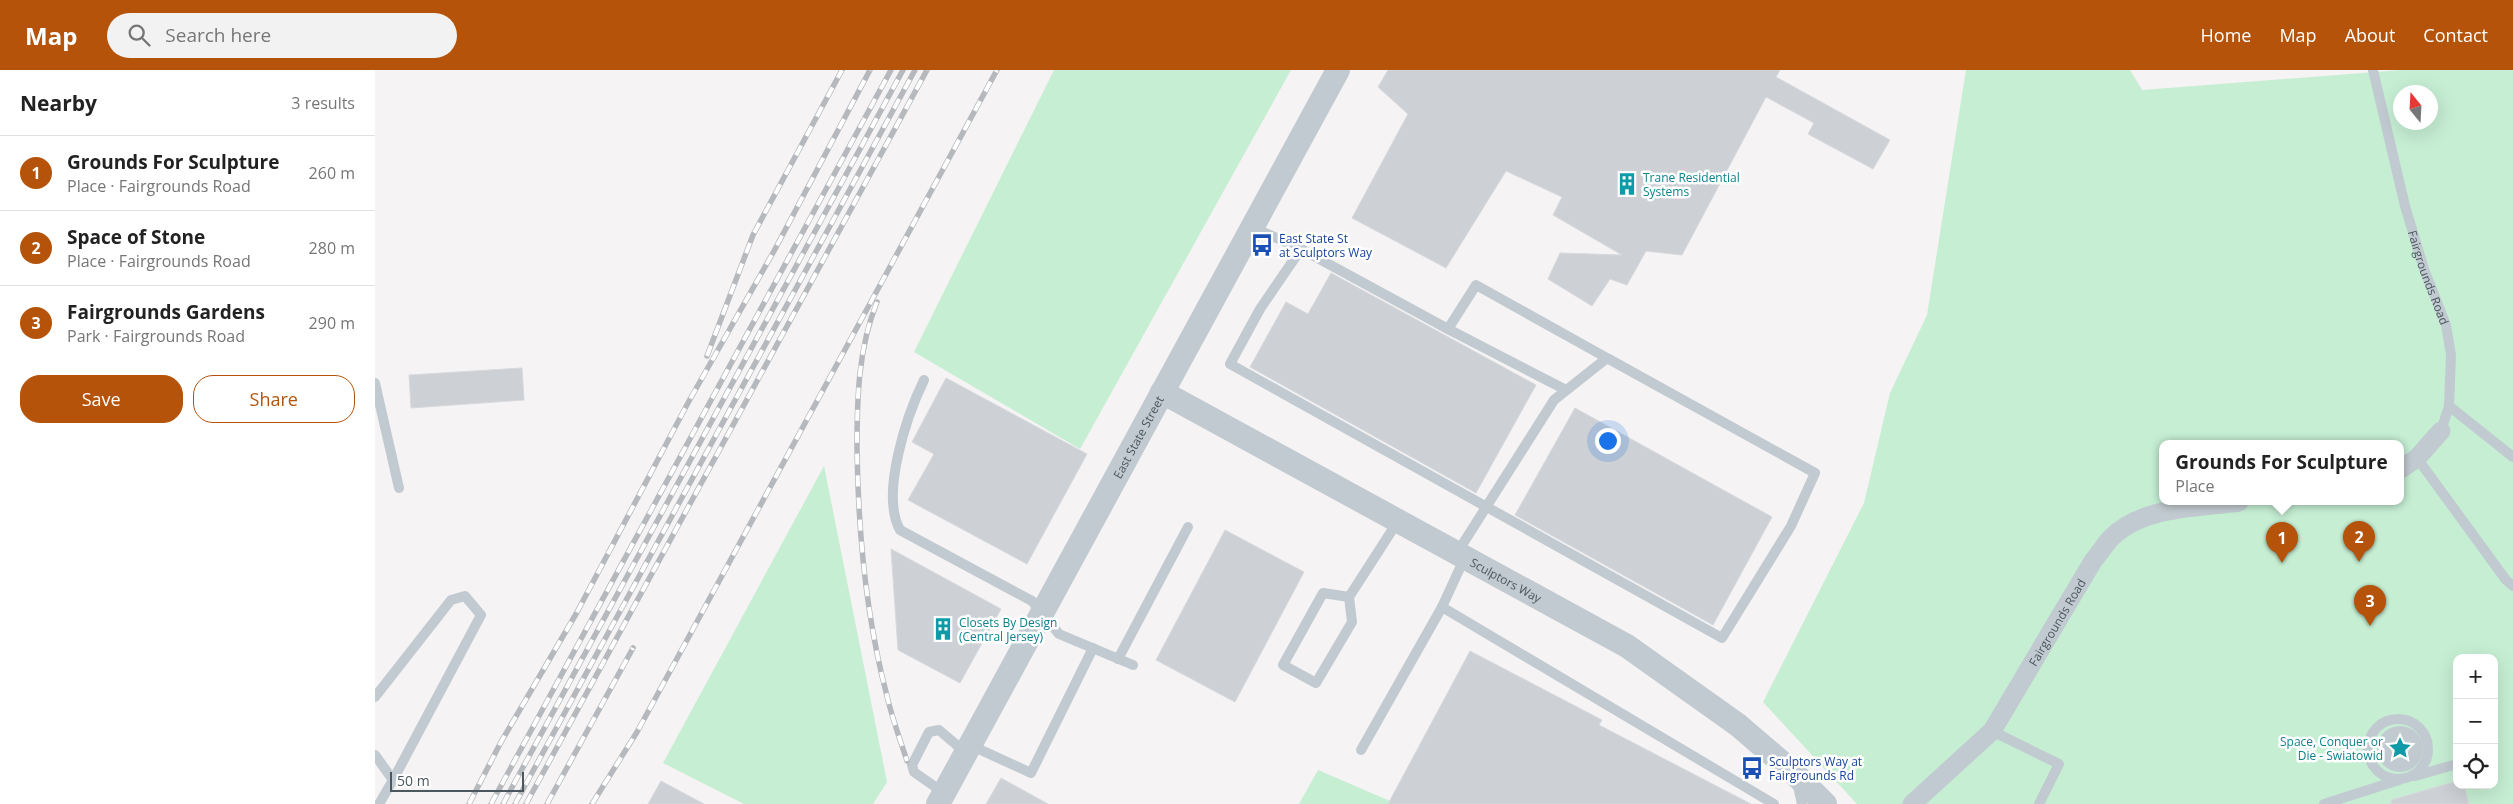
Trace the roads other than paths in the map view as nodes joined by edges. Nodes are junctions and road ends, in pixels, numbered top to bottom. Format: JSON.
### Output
{"nodes":[{"id":1,"x":1338,"y":70,"type":"edge"},
{"id":2,"x":2373,"y":70,"type":"edge"},
{"id":3,"x":1252,"y":228,"type":"junction"},
{"id":4,"x":1301,"y":249,"type":"junction"},
{"id":5,"x":1448,"y":329,"type":"junction"},
{"id":6,"x":1607,"y":358,"type":"junction"},
{"id":7,"x":924,"y":380,"type":"dead end"},
{"id":8,"x":375,"y":383,"type":"edge"},
{"id":9,"x":1566,"y":390,"type":"junction"},
{"id":10,"x":1162,"y":392,"type":"junction"},
{"id":11,"x":2449,"y":406,"type":"junction"},
{"id":12,"x":2441,"y":431,"type":"joint"},
{"id":13,"x":2513,"y":457,"type":"edge"},
{"id":14,"x":2417,"y":458,"type":"junction"},
{"id":15,"x":2404,"y":467,"type":"edge"},
{"id":16,"x":399,"y":488,"type":"dead end"},
{"id":17,"x":2216,"y":505,"type":"edge"},
{"id":18,"x":1485,"y":508,"type":"junction"},
{"id":19,"x":1399,"y":521,"type":"junction"},
{"id":20,"x":1188,"y":527,"type":"dead end"},
{"id":21,"x":1461,"y":555,"type":"junction"},
{"id":22,"x":2513,"y":586,"type":"edge"},
{"id":23,"x":1349,"y":597,"type":"junction"},
{"id":24,"x":1442,"y":607,"type":"junction"},
{"id":25,"x":1042,"y":613,"type":"junction"},
{"id":26,"x":1093,"y":648,"type":"junction"},
{"id":27,"x":1118,"y":658,"type":"junction"},
{"id":28,"x":1133,"y":665,"type":"dead end"},
{"id":29,"x":375,"y":697,"type":"edge"},
{"id":30,"x":1992,"y":731,"type":"junction"},
{"id":31,"x":968,"y":749,"type":"junction"},
{"id":32,"x":1361,"y":750,"type":"dead end"},
{"id":33,"x":375,"y":755,"type":"edge"},
{"id":34,"x":2453,"y":765,"type":"edge"},
{"id":35,"x":2407,"y":773,"type":"junction"},
{"id":36,"x":1795,"y":774,"type":"junction"},
{"id":37,"x":393,"y":780,"type":"junction"},
{"id":38,"x":941,"y":798,"type":"edge"},
{"id":39,"x":379,"y":804,"type":"edge"},
{"id":40,"x":1774,"y":804,"type":"edge"},
{"id":41,"x":1801,"y":804,"type":"edge"},
{"id":42,"x":1825,"y":804,"type":"edge"},
{"id":43,"x":1913,"y":804,"type":"edge"},
{"id":44,"x":2039,"y":804,"type":"edge"},
{"id":45,"x":2324,"y":804,"type":"edge"}],
"edges":[{"from":1,"to":3,"type":"street","name":"East State Street"},
{"from":2,"to":11,"type":"lane","name":"Fairgrounds Road"},
{"from":3,"to":4,"type":"lane"},
{"from":3,"to":10,"type":"street","name":"East State Street"},
{"from":4,"to":5,"type":"lane"},
{"from":4,"to":18,"type":"lane"},
{"from":5,"to":6,"type":"lane"},
{"from":5,"to":9,"type":"lane"},
{"from":6,"to":9,"type":"lane"},
{"from":6,"to":18,"type":"lane"},
{"from":7,"to":25,"type":"lane"},
{"from":8,"to":16,"type":"lane"},
{"from":9,"to":18,"type":"lane"},
{"from":10,"to":19,"type":"street","name":"Sculptors Way"},
{"from":10,"to":25,"type":"street","name":"East State Street"},
{"from":11,"to":12,"type":"lane","name":"Fairgrounds Road"},
{"from":11,"to":13,"type":"lane"},
{"from":12,"to":14,"type":"street","name":"Fairgrounds Road"},
{"from":14,"to":15,"type":"street","name":"Fairgrounds Road"},
{"from":14,"to":22,"type":"lane"},
{"from":17,"to":30,"type":"street","name":"Fairgrounds Road"},
{"from":18,"to":21,"type":"lane"},
{"from":19,"to":21,"type":"street","name":"Sculptors Way"},
{"from":19,"to":23,"type":"lane"},
{"from":20,"to":27,"type":"lane"},
{"from":21,"to":24,"type":"lane"},
{"from":21,"to":36,"type":"street","name":"Sculptors Way"},
{"from":23,"to":23,"type":"lane"},
{"from":24,"to":32,"type":"lane"},
{"from":24,"to":40,"type":"lane"},
{"from":25,"to":26,"type":"lane"},
{"from":25,"to":31,"type":"street","name":"East State Street"},
{"from":26,"to":27,"type":"lane"},
{"from":26,"to":31,"type":"lane"},
{"from":27,"to":28,"type":"lane"},
{"from":29,"to":37,"type":"lane"},
{"from":30,"to":43,"type":"street","name":"Fairgrounds Road"},
{"from":30,"to":44,"type":"lane"},
{"from":31,"to":38,"type":"street","name":"East State Street"},
{"from":31,"to":38,"type":"lane"},
{"from":33,"to":37,"type":"lane"},
{"from":34,"to":35,"type":"lane"},
{"from":35,"to":35,"type":"lane"},
{"from":35,"to":45,"type":"lane"},
{"from":36,"to":41,"type":"lane"},
{"from":36,"to":42,"type":"street","name":"Sculptors Way"},
{"from":37,"to":39,"type":"lane"}]}
